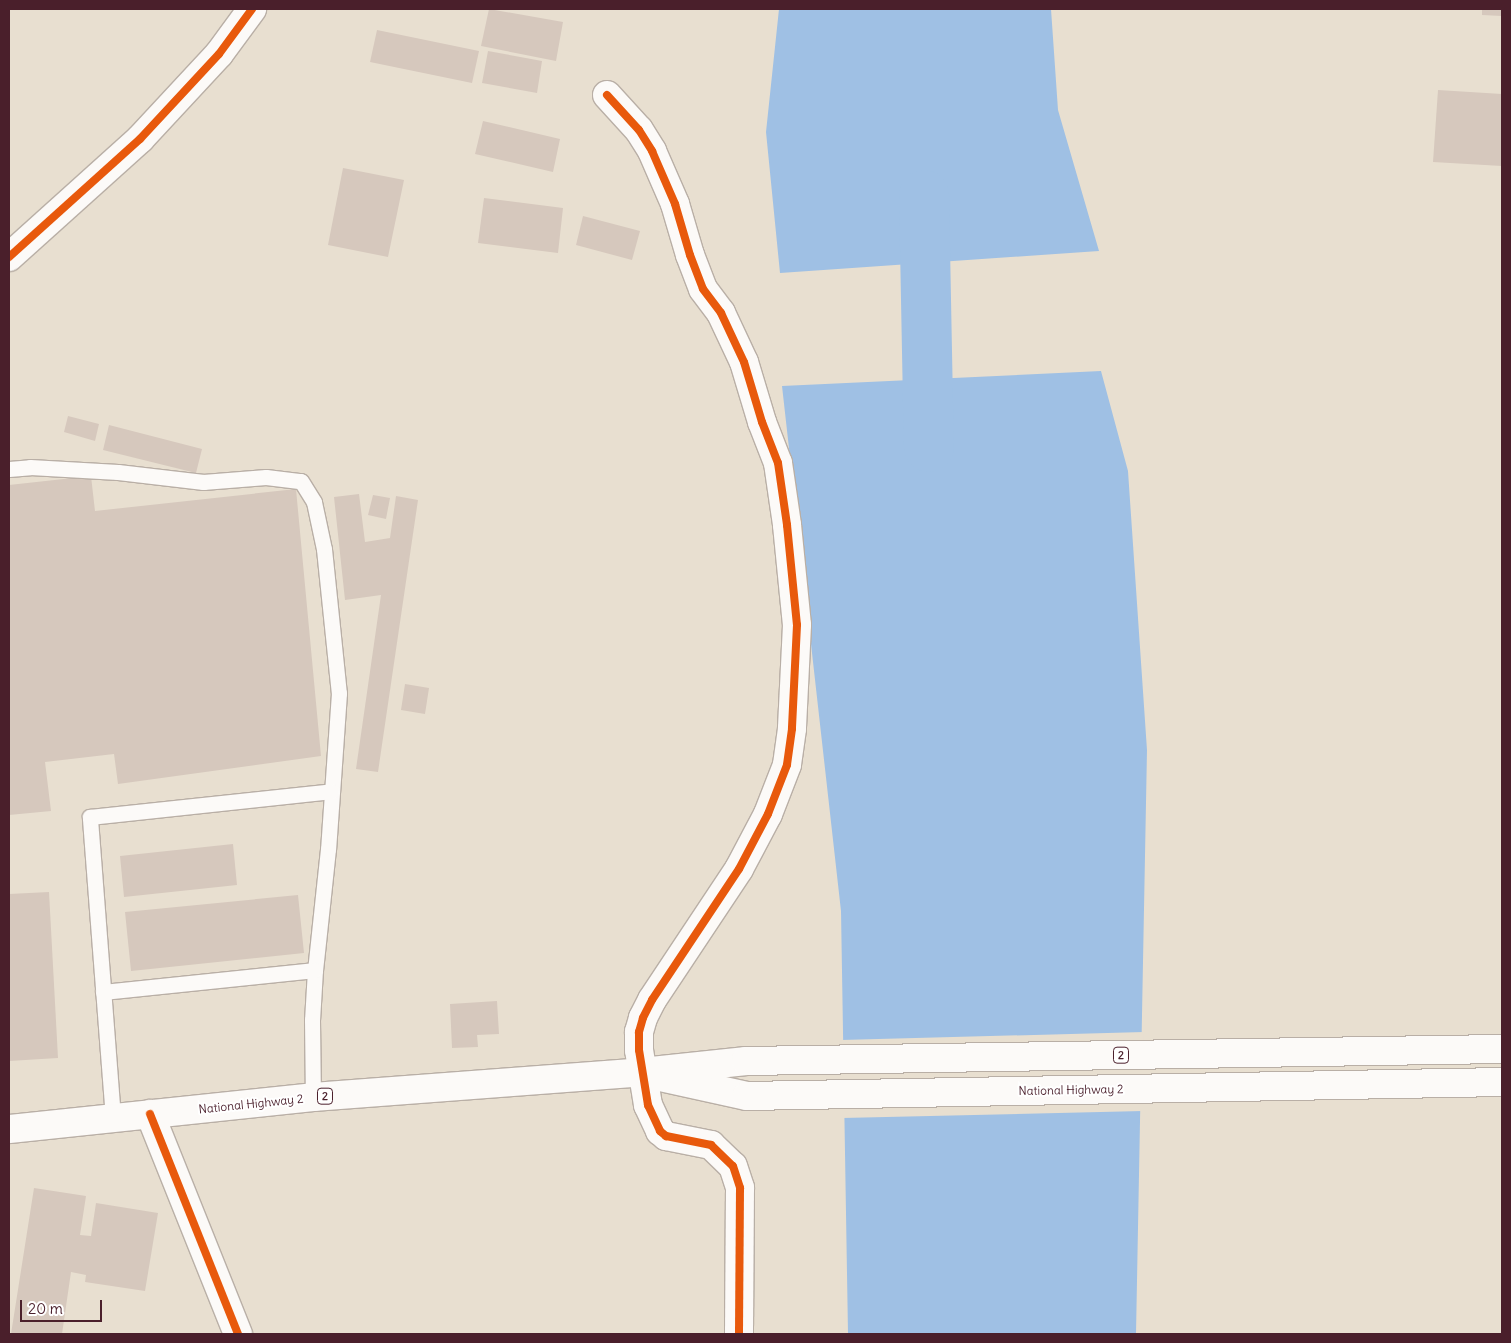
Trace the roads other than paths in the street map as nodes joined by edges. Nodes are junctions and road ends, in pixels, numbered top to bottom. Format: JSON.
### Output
{"nodes":[{"id":1,"x":252,"y":9,"type":"edge"},
{"id":2,"x":608,"y":95,"type":"dead end"},
{"id":3,"x":9,"y":257,"type":"edge"},
{"id":4,"x":9,"y":469,"type":"edge"},
{"id":5,"x":332,"y":791,"type":"junction"},
{"id":6,"x":315,"y":970,"type":"junction"},
{"id":7,"x":103,"y":992,"type":"junction"},
{"id":8,"x":1499,"y":1049,"type":"edge"},
{"id":9,"x":642,"y":1072,"type":"junction"},
{"id":10,"x":1499,"y":1083,"type":"edge"},
{"id":11,"x":313,"y":1097,"type":"junction"},
{"id":12,"x":150,"y":1114,"type":"junction"},
{"id":13,"x":113,"y":1118,"type":"junction"},
{"id":14,"x":9,"y":1129,"type":"edge"},
{"id":15,"x":238,"y":1334,"type":"edge"},
{"id":16,"x":739,"y":1334,"type":"edge"}],
"edges":[{"from":1,"to":3,"type":"main road"},
{"from":2,"to":9,"type":"main road"},
{"from":4,"to":5,"type":"lane"},
{"from":5,"to":6,"type":"lane"},
{"from":5,"to":7,"type":"lane"},
{"from":6,"to":7,"type":"lane"},
{"from":6,"to":11,"type":"lane"},
{"from":7,"to":13,"type":"lane"},
{"from":8,"to":9,"type":"main road","name":"National Highway 2","number":"2"},
{"from":9,"to":10,"type":"main road","name":"National Highway 2","number":"2"},
{"from":9,"to":11,"type":"main road","name":"National Highway 2","number":"2"},
{"from":9,"to":16,"type":"main road"},
{"from":11,"to":12,"type":"main road","name":"National Highway 2","number":"2"},
{"from":12,"to":13,"type":"main road","name":"National Highway 2","number":"2"},
{"from":12,"to":15,"type":"main road"},
{"from":13,"to":14,"type":"main road","name":"National Highway 2","number":"2"}]}
